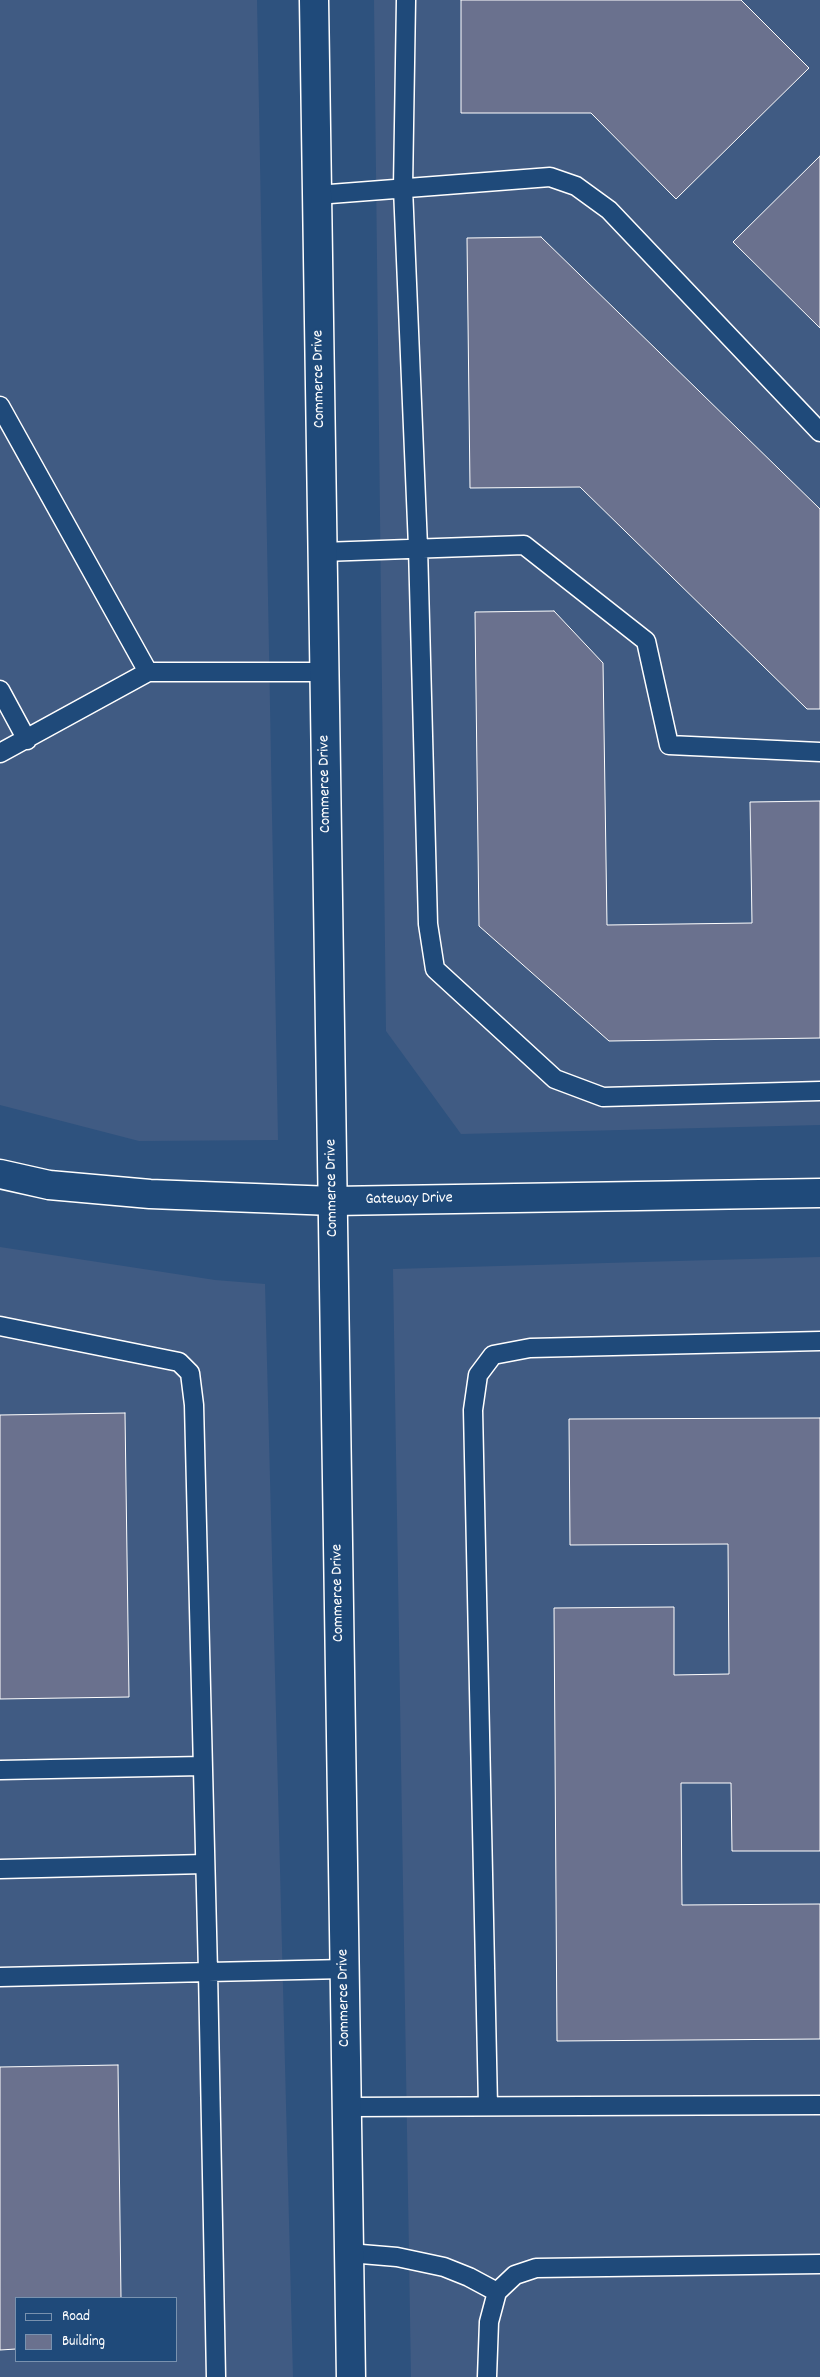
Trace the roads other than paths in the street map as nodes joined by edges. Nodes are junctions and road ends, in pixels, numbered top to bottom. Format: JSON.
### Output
{"nodes":[{"id":1,"x":314,"y":0,"type":"edge"},
{"id":2,"x":406,"y":0,"type":"edge"},
{"id":3,"x":402,"y":188,"type":"junction"},
{"id":4,"x":317,"y":196,"type":"junction"},
{"id":5,"x":0,"y":406,"type":"edge"},
{"id":6,"x":820,"y":432,"type":"edge"},
{"id":7,"x":418,"y":547,"type":"junction"},
{"id":8,"x":322,"y":552,"type":"junction"},
{"id":9,"x":148,"y":672,"type":"junction"},
{"id":10,"x":324,"y":672,"type":"junction"},
{"id":11,"x":0,"y":690,"type":"edge"},
{"id":12,"x":27,"y":740,"type":"junction"},
{"id":13,"x":820,"y":752,"type":"edge"},
{"id":14,"x":0,"y":753,"type":"edge"},
{"id":15,"x":820,"y":1092,"type":"edge"},
{"id":16,"x":0,"y":1174,"type":"edge"},
{"id":17,"x":820,"y":1193,"type":"edge"},
{"id":18,"x":333,"y":1201,"type":"junction"},
{"id":19,"x":0,"y":1326,"type":"edge"},
{"id":20,"x":820,"y":1341,"type":"edge"},
{"id":21,"x":202,"y":1766,"type":"junction"},
{"id":22,"x":0,"y":1770,"type":"edge"},
{"id":23,"x":205,"y":1864,"type":"junction"},
{"id":24,"x":0,"y":1869,"type":"edge"},
{"id":25,"x":345,"y":1969,"type":"junction"},
{"id":26,"x":208,"y":1972,"type":"junction"},
{"id":27,"x":0,"y":1977,"type":"edge"},
{"id":28,"x":820,"y":2105,"type":"edge"},
{"id":29,"x":488,"y":2106,"type":"junction"},
{"id":30,"x":347,"y":2108,"type":"junction"},
{"id":31,"x":349,"y":2252,"type":"junction"},
{"id":32,"x":820,"y":2264,"type":"edge"},
{"id":33,"x":497,"y":2292,"type":"junction"},
{"id":34,"x":216,"y":2377,"type":"edge"},
{"id":35,"x":351,"y":2377,"type":"edge"},
{"id":36,"x":487,"y":2377,"type":"edge"}],
"edges":[{"from":1,"to":4,"type":"street","name":"Commerce Drive"},
{"from":2,"to":3,"type":"lane"},
{"from":3,"to":4,"type":"lane"},
{"from":3,"to":6,"type":"lane"},
{"from":3,"to":7,"type":"lane"},
{"from":4,"to":8,"type":"street","name":"Commerce Drive"},
{"from":5,"to":9,"type":"lane"},
{"from":7,"to":8,"type":"lane"},
{"from":7,"to":13,"type":"lane"},
{"from":7,"to":15,"type":"lane"},
{"from":8,"to":10,"type":"street","name":"Commerce Drive"},
{"from":9,"to":10,"type":"lane"},
{"from":9,"to":12,"type":"lane"},
{"from":10,"to":18,"type":"street","name":"Commerce Drive"},
{"from":11,"to":12,"type":"lane"},
{"from":12,"to":14,"type":"lane"},
{"from":16,"to":18,"type":"street","name":"Gateway Drive"},
{"from":17,"to":18,"type":"street","name":"Gateway Drive"},
{"from":18,"to":25,"type":"street","name":"Commerce Drive"},
{"from":19,"to":21,"type":"lane"},
{"from":20,"to":29,"type":"lane"},
{"from":21,"to":22,"type":"lane"},
{"from":21,"to":23,"type":"lane"},
{"from":23,"to":24,"type":"lane"},
{"from":23,"to":26,"type":"lane"},
{"from":25,"to":26,"type":"lane"},
{"from":25,"to":30,"type":"street","name":"Commerce Drive"},
{"from":26,"to":27,"type":"lane"},
{"from":26,"to":34,"type":"lane"},
{"from":28,"to":29,"type":"lane"},
{"from":29,"to":30,"type":"lane"},
{"from":30,"to":31,"type":"street","name":"Commerce Drive"},
{"from":31,"to":33,"type":"lane"},
{"from":31,"to":35,"type":"street","name":"Commerce Drive"},
{"from":32,"to":33,"type":"lane"},
{"from":33,"to":36,"type":"lane"}]}
